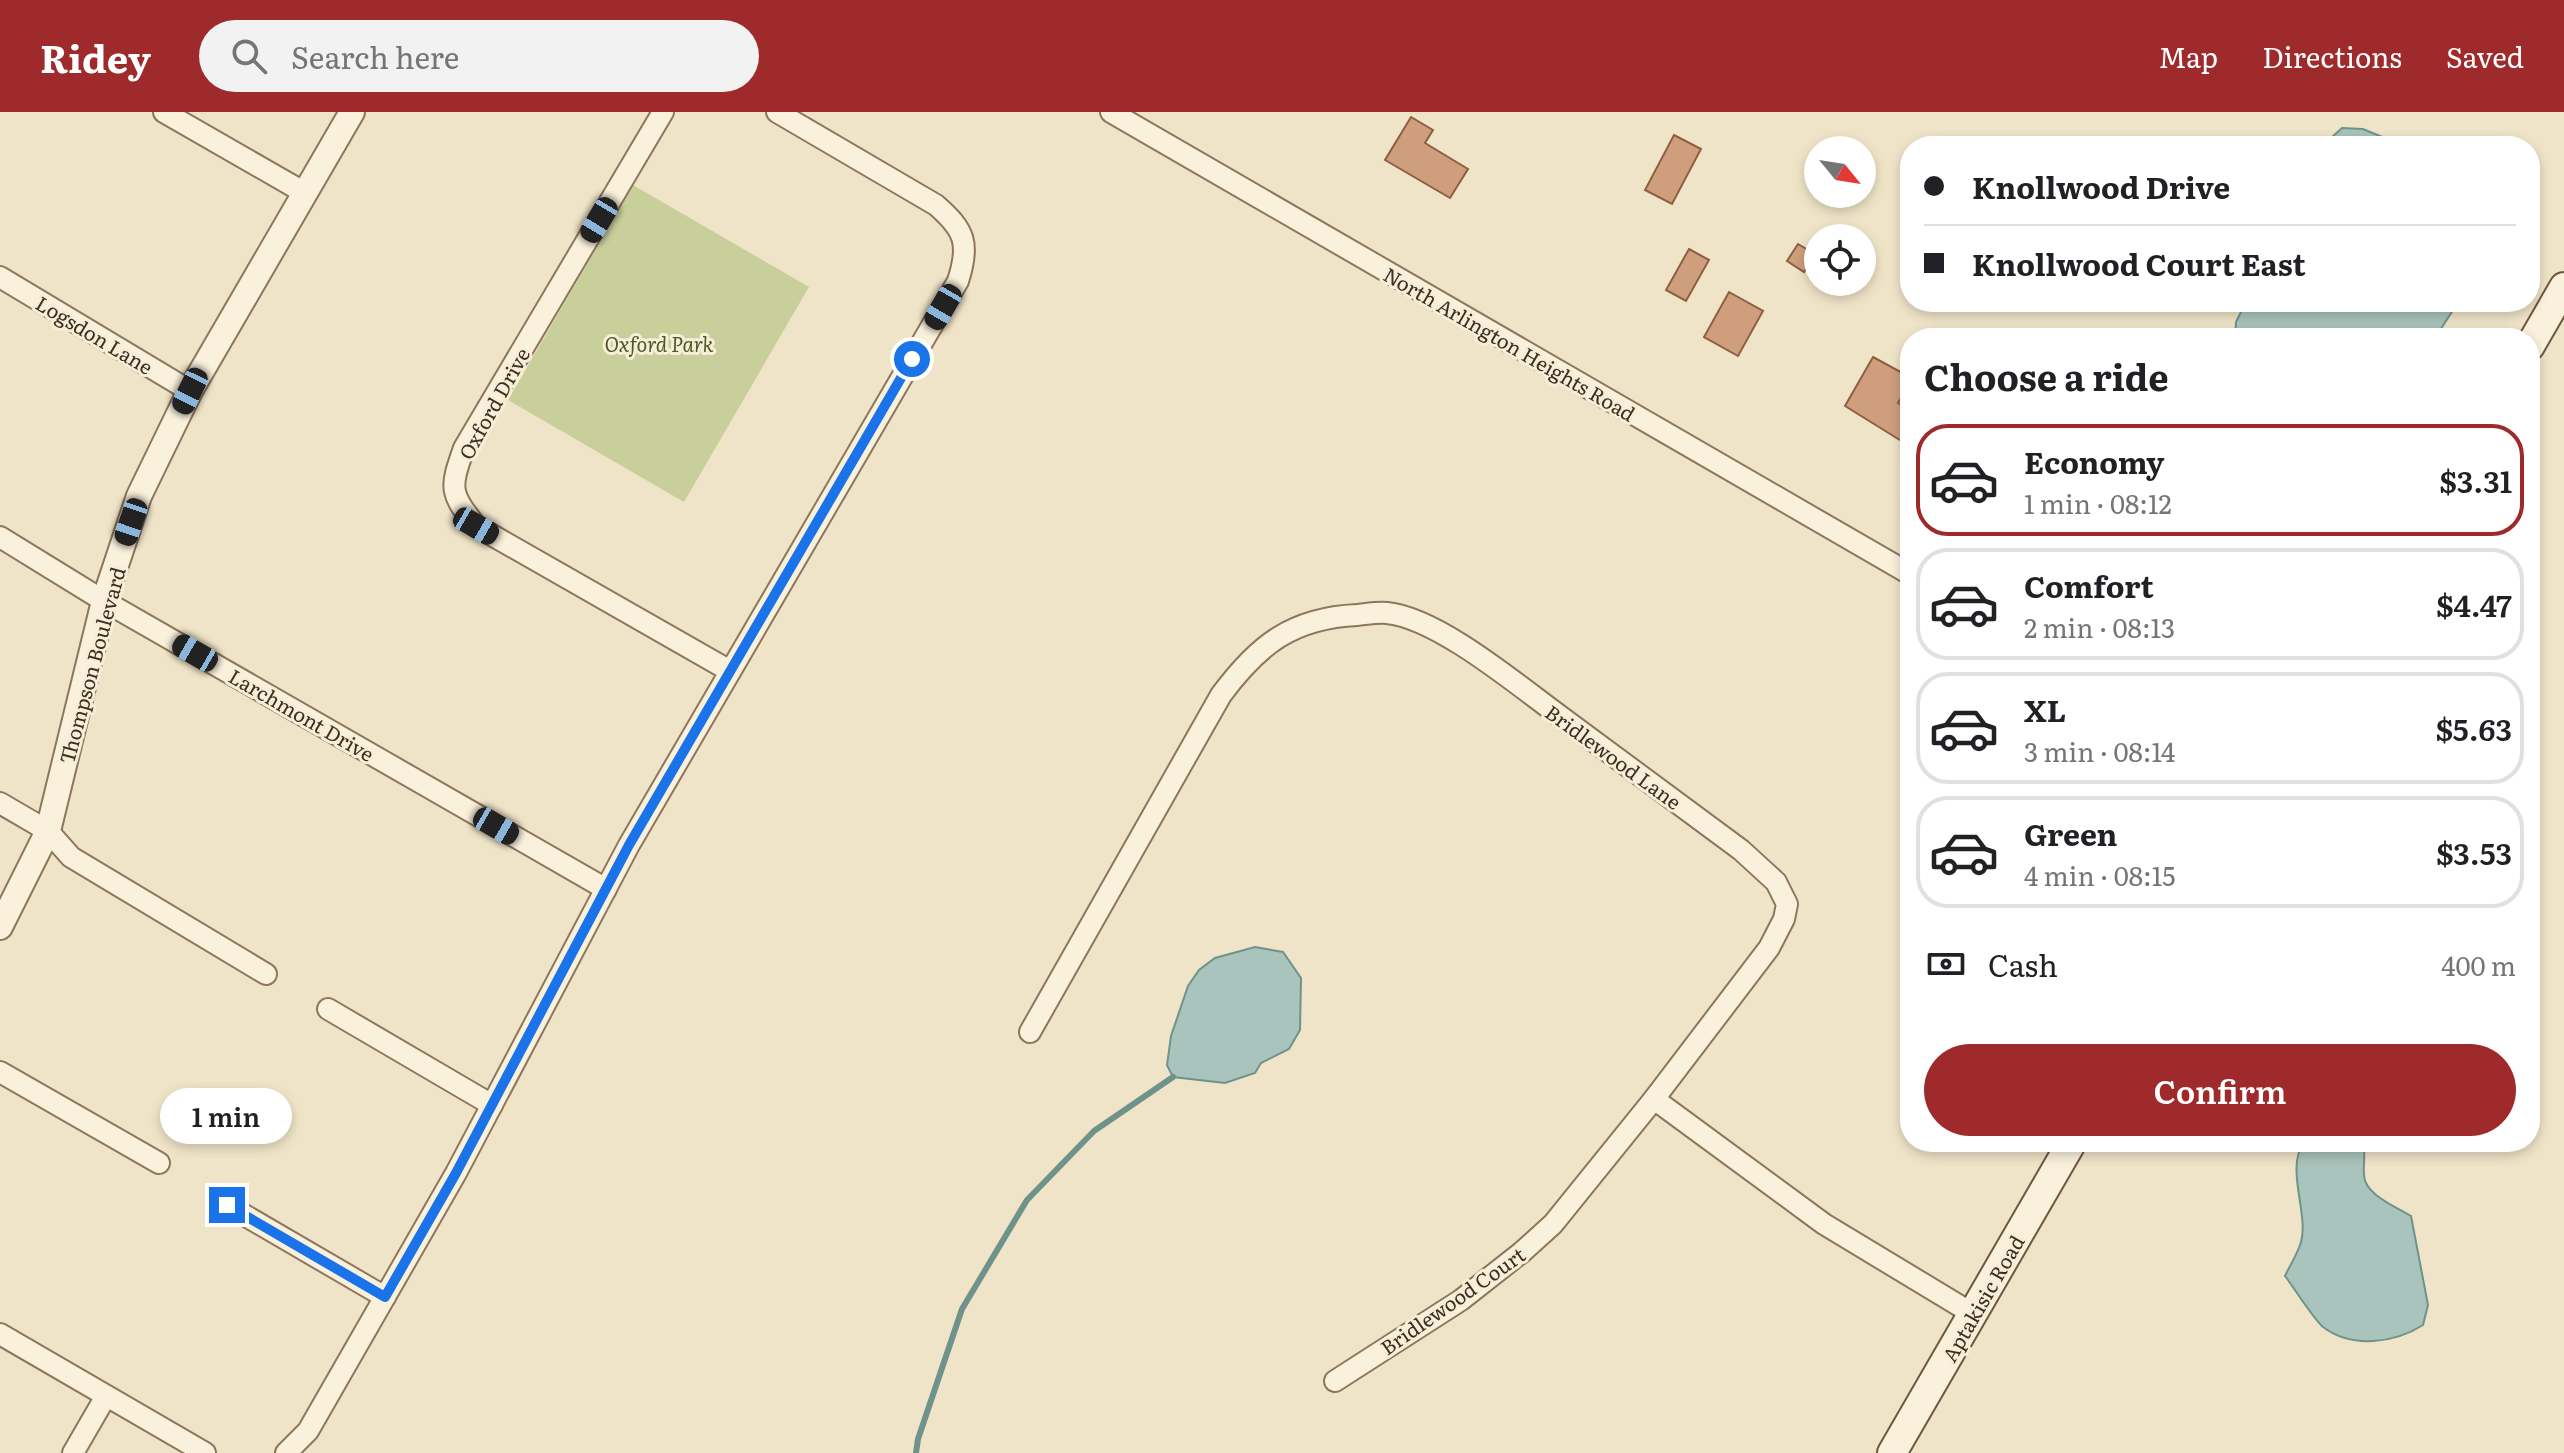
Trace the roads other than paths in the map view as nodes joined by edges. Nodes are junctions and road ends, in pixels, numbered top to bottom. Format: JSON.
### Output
{"nodes":[{"id":1,"x":164,"y":112,"type":"edge"},
{"id":2,"x":352,"y":112,"type":"edge"},
{"id":3,"x":663,"y":112,"type":"edge"},
{"id":4,"x":777,"y":112,"type":"edge"},
{"id":5,"x":1111,"y":112,"type":"edge"},
{"id":6,"x":305,"y":193,"type":"junction"},
{"id":7,"x":0,"y":277,"type":"edge"},
{"id":8,"x":2564,"y":287,"type":"edge"},
{"id":9,"x":2540,"y":329,"type":"edge"},
{"id":10,"x":190,"y":391,"type":"junction"},
{"id":11,"x":0,"y":537,"type":"edge"},
{"id":12,"x":1900,"y":568,"type":"edge"},
{"id":13,"x":104,"y":601,"type":"junction"},
{"id":14,"x":730,"y":671,"type":"junction"},
{"id":15,"x":0,"y":803,"type":"edge"},
{"id":16,"x":48,"y":831,"type":"junction"},
{"id":17,"x":606,"y":889,"type":"junction"},
{"id":18,"x":0,"y":927,"type":"edge"},
{"id":19,"x":266,"y":974,"type":"dead end"},
{"id":20,"x":328,"y":1009,"type":"dead end"},
{"id":21,"x":1030,"y":1032,"type":"dead end"},
{"id":22,"x":0,"y":1072,"type":"edge"},
{"id":23,"x":1654,"y":1099,"type":"junction"},
{"id":24,"x":492,"y":1105,"type":"junction"},
{"id":25,"x":2066,"y":1152,"type":"edge"},
{"id":26,"x":159,"y":1163,"type":"dead end"},
{"id":27,"x":227,"y":1205,"type":"dead end"},
{"id":28,"x":385,"y":1297,"type":"junction"},
{"id":29,"x":1973,"y":1314,"type":"junction"},
{"id":30,"x":0,"y":1334,"type":"edge"},
{"id":31,"x":1335,"y":1381,"type":"dead end"},
{"id":32,"x":106,"y":1396,"type":"junction"},
{"id":33,"x":73,"y":1453,"type":"edge"},
{"id":34,"x":205,"y":1453,"type":"edge"},
{"id":35,"x":286,"y":1453,"type":"edge"},
{"id":36,"x":1892,"y":1453,"type":"edge"}],
"edges":[{"from":1,"to":6,"type":"street"},
{"from":2,"to":6,"type":"street","name":"Thompson Boulevard"},
{"from":3,"to":14,"type":"street","name":"Oxford Drive"},
{"from":4,"to":14,"type":"street"},
{"from":5,"to":12,"type":"street","name":"North Arlington Heights Road"},
{"from":6,"to":10,"type":"street","name":"Thompson Boulevard"},
{"from":7,"to":10,"type":"street","name":"Logsdon Lane"},
{"from":8,"to":9,"type":"main road"},
{"from":10,"to":13,"type":"street","name":"Thompson Boulevard"},
{"from":11,"to":13,"type":"street","name":"Larchmont Drive"},
{"from":13,"to":16,"type":"street","name":"Thompson Boulevard"},
{"from":13,"to":17,"type":"street","name":"Larchmont Drive"},
{"from":14,"to":17,"type":"street"},
{"from":15,"to":16,"type":"street"},
{"from":16,"to":18,"type":"street","name":"Thompson Boulevard"},
{"from":16,"to":19,"type":"street"},
{"from":17,"to":24,"type":"street"},
{"from":20,"to":24,"type":"street"},
{"from":21,"to":23,"type":"street","name":"Bridlewood Lane"},
{"from":22,"to":26,"type":"street"},
{"from":23,"to":29,"type":"street"},
{"from":23,"to":31,"type":"street","name":"Bridlewood Court"},
{"from":24,"to":28,"type":"street"},
{"from":25,"to":29,"type":"main road","name":"Aptakisic Road"},
{"from":27,"to":28,"type":"street"},
{"from":28,"to":35,"type":"street"},
{"from":29,"to":36,"type":"main road","name":"Aptakisic Road"},
{"from":30,"to":32,"type":"street"},
{"from":32,"to":33,"type":"street"},
{"from":32,"to":34,"type":"street"}]}
